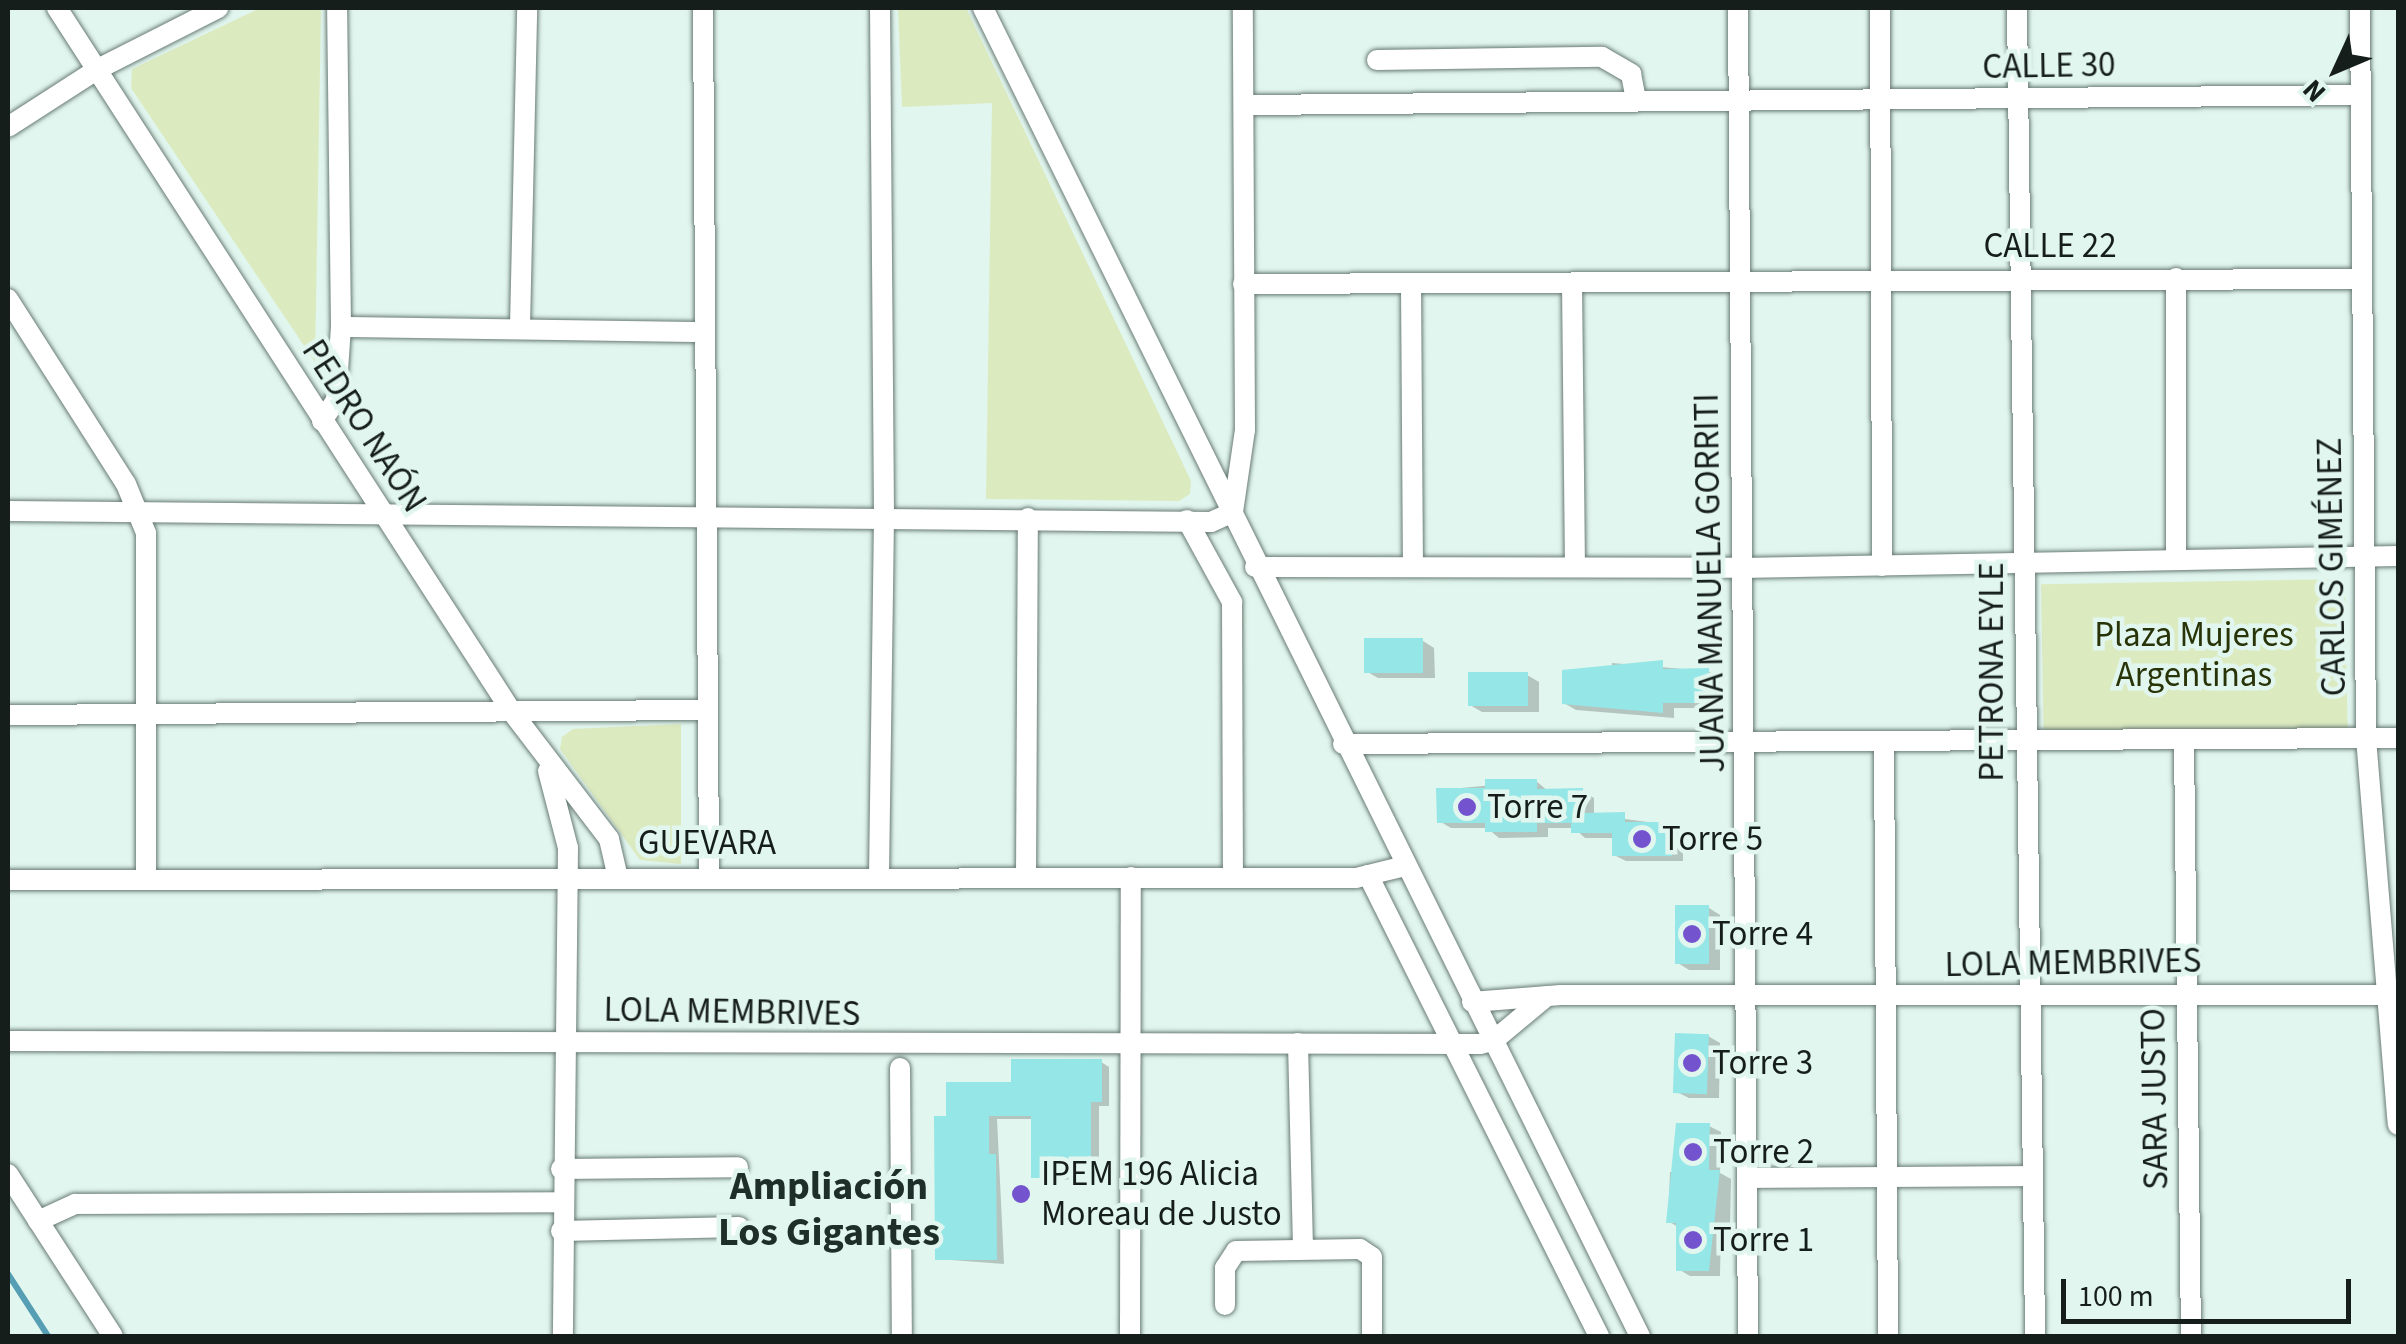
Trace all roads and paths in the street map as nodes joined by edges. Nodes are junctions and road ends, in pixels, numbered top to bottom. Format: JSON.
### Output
{"nodes":[{"id":1,"x":57,"y":8,"type":"edge"},
{"id":2,"x":218,"y":8,"type":"edge"},
{"id":3,"x":337,"y":8,"type":"edge"},
{"id":4,"x":527,"y":8,"type":"edge"},
{"id":5,"x":703,"y":8,"type":"edge"},
{"id":6,"x":880,"y":8,"type":"edge"},
{"id":7,"x":983,"y":8,"type":"edge"},
{"id":8,"x":1243,"y":8,"type":"edge"},
{"id":9,"x":1738,"y":8,"type":"edge"},
{"id":10,"x":1880,"y":8,"type":"edge"},
{"id":11,"x":2018,"y":8,"type":"edge"},
{"id":12,"x":2360,"y":8,"type":"edge"},
{"id":13,"x":1377,"y":60,"type":"dead end"},
{"id":14,"x":98,"y":69,"type":"junction"},
{"id":15,"x":2360,"y":95,"type":"junction"},
{"id":16,"x":2020,"y":98,"type":"junction"},
{"id":17,"x":1738,"y":99,"type":"junction"},
{"id":18,"x":1636,"y":100,"type":"junction"},
{"id":19,"x":1880,"y":101,"type":"junction"},
{"id":20,"x":1246,"y":105,"type":"junction"},
{"id":21,"x":8,"y":127,"type":"edge"},
{"id":22,"x":2176,"y":278,"type":"junction"},
{"id":23,"x":2019,"y":279,"type":"junction"},
{"id":24,"x":2362,"y":279,"type":"junction"},
{"id":25,"x":1738,"y":280,"type":"junction"},
{"id":26,"x":1882,"y":280,"type":"junction"},
{"id":27,"x":1572,"y":283,"type":"junction"},
{"id":28,"x":1243,"y":284,"type":"junction"},
{"id":29,"x":1411,"y":285,"type":"junction"},
{"id":30,"x":8,"y":298,"type":"edge"},
{"id":31,"x":520,"y":326,"type":"junction"},
{"id":32,"x":341,"y":327,"type":"junction"},
{"id":33,"x":702,"y":332,"type":"junction"},
{"id":34,"x":322,"y":421,"type":"junction"},
{"id":35,"x":378,"y":509,"type":"junction"},
{"id":36,"x":8,"y":511,"type":"edge"},
{"id":37,"x":139,"y":511,"type":"junction"},
{"id":38,"x":1233,"y":512,"type":"junction"},
{"id":39,"x":706,"y":514,"type":"junction"},
{"id":40,"x":884,"y":515,"type":"junction"},
{"id":41,"x":1028,"y":518,"type":"junction"},
{"id":42,"x":1187,"y":520,"type":"junction"},
{"id":43,"x":2365,"y":556,"type":"junction"},
{"id":44,"x":2398,"y":556,"type":"edge"},
{"id":45,"x":2176,"y":558,"type":"junction"},
{"id":46,"x":2024,"y":565,"type":"junction"},
{"id":47,"x":1413,"y":566,"type":"junction"},
{"id":48,"x":1575,"y":566,"type":"junction"},
{"id":49,"x":1882,"y":566,"type":"junction"},
{"id":50,"x":1255,"y":567,"type":"junction"},
{"id":51,"x":1742,"y":568,"type":"junction"},
{"id":52,"x":703,"y":710,"type":"junction"},
{"id":53,"x":512,"y":712,"type":"junction"},
{"id":54,"x":146,"y":715,"type":"junction"},
{"id":55,"x":8,"y":716,"type":"edge"},
{"id":56,"x":2366,"y":738,"type":"junction"},
{"id":57,"x":2398,"y":738,"type":"edge"},
{"id":58,"x":2184,"y":741,"type":"junction"},
{"id":59,"x":2025,"y":742,"type":"junction"},
{"id":60,"x":1343,"y":744,"type":"junction"},
{"id":61,"x":1746,"y":744,"type":"junction"},
{"id":62,"x":1884,"y":744,"type":"junction"},
{"id":63,"x":543,"y":755,"type":"junction"},
{"id":64,"x":1405,"y":866,"type":"junction"},
{"id":65,"x":567,"y":875,"type":"junction"},
{"id":66,"x":1368,"y":875,"type":"junction"},
{"id":67,"x":616,"y":876,"type":"junction"},
{"id":68,"x":709,"y":876,"type":"junction"},
{"id":69,"x":878,"y":876,"type":"junction"},
{"id":70,"x":1233,"y":876,"type":"junction"},
{"id":71,"x":1026,"y":877,"type":"junction"},
{"id":72,"x":1131,"y":877,"type":"junction"},
{"id":73,"x":8,"y":880,"type":"edge"},
{"id":74,"x":146,"y":880,"type":"junction"},
{"id":75,"x":2186,"y":993,"type":"junction"},
{"id":76,"x":2393,"y":995,"type":"edge"},
{"id":77,"x":1548,"y":996,"type":"junction"},
{"id":78,"x":1748,"y":998,"type":"junction"},
{"id":79,"x":1883,"y":998,"type":"junction"},
{"id":80,"x":2028,"y":999,"type":"junction"},
{"id":81,"x":1472,"y":1002,"type":"junction"},
{"id":82,"x":8,"y":1041,"type":"edge"},
{"id":83,"x":1493,"y":1041,"type":"junction"},
{"id":84,"x":564,"y":1042,"type":"junction"},
{"id":85,"x":1455,"y":1042,"type":"junction"},
{"id":86,"x":1134,"y":1043,"type":"junction"},
{"id":87,"x":1298,"y":1043,"type":"junction"},
{"id":88,"x":900,"y":1068,"type":"dead end"},
{"id":89,"x":2398,"y":1125,"type":"edge"},
{"id":90,"x":738,"y":1167,"type":"dead end"},
{"id":91,"x":561,"y":1169,"type":"junction"},
{"id":92,"x":8,"y":1174,"type":"edge"},
{"id":93,"x":2029,"y":1176,"type":"junction"},
{"id":94,"x":1750,"y":1178,"type":"junction"},
{"id":95,"x":1884,"y":1178,"type":"junction"},
{"id":96,"x":561,"y":1202,"type":"junction"},
{"id":97,"x":38,"y":1220,"type":"junction"},
{"id":98,"x":740,"y":1226,"type":"dead end"},
{"id":99,"x":561,"y":1231,"type":"junction"},
{"id":100,"x":1303,"y":1245,"type":"junction"},
{"id":101,"x":1225,"y":1305,"type":"dead end"},
{"id":102,"x":113,"y":1336,"type":"edge"},
{"id":103,"x":562,"y":1336,"type":"edge"},
{"id":104,"x":902,"y":1336,"type":"edge"},
{"id":105,"x":1130,"y":1336,"type":"edge"},
{"id":106,"x":1372,"y":1336,"type":"edge"},
{"id":107,"x":1599,"y":1336,"type":"edge"},
{"id":108,"x":1640,"y":1336,"type":"edge"},
{"id":109,"x":1748,"y":1336,"type":"edge"},
{"id":110,"x":1888,"y":1336,"type":"edge"},
{"id":111,"x":2035,"y":1336,"type":"edge"},
{"id":112,"x":2191,"y":1336,"type":"edge"}],
"edges":[{"from":1,"to":14,"type":"street","name":"PEDRO NAÓN"},
{"from":2,"to":14,"type":"street"},
{"from":3,"to":32,"type":"street"},
{"from":4,"to":31,"type":"street"},
{"from":5,"to":33,"type":"street"},
{"from":6,"to":40,"type":"street"},
{"from":7,"to":38,"type":"street"},
{"from":8,"to":20,"type":"street"},
{"from":9,"to":17,"type":"street","name":"JUANA MANUELA GORRITI"},
{"from":10,"to":19,"type":"street"},
{"from":11,"to":16,"type":"street","name":"PETRONA EYLE"},
{"from":12,"to":15,"type":"street","name":"CARLOS GIMÉNEZ"},
{"from":13,"to":18,"type":"street"},
{"from":14,"to":21,"type":"street"},
{"from":14,"to":34,"type":"street","name":"PEDRO NAÓN"},
{"from":15,"to":16,"type":"street","name":"CALLE 30"},
{"from":15,"to":24,"type":"street","name":"CARLOS GIMÉNEZ"},
{"from":16,"to":19,"type":"street","name":"CALLE 30"},
{"from":16,"to":23,"type":"street","name":"PETRONA EYLE"},
{"from":17,"to":18,"type":"street","name":"CALLE 30"},
{"from":17,"to":19,"type":"street","name":"CALLE 30"},
{"from":17,"to":25,"type":"street","name":"JUANA MANUELA GORRITI"},
{"from":18,"to":20,"type":"street","name":"CALLE 30"},
{"from":19,"to":26,"type":"street"},
{"from":20,"to":28,"type":"street"},
{"from":22,"to":23,"type":"street","name":"CALLE 22"},
{"from":22,"to":24,"type":"street","name":"CALLE 22"},
{"from":22,"to":45,"type":"street"},
{"from":23,"to":26,"type":"street","name":"CALLE 22"},
{"from":23,"to":46,"type":"street","name":"PETRONA EYLE"},
{"from":24,"to":43,"type":"street","name":"CARLOS GIMÉNEZ"},
{"from":25,"to":26,"type":"street","name":"CALLE 22"},
{"from":25,"to":27,"type":"street","name":"CALLE 22"},
{"from":25,"to":51,"type":"street","name":"JUANA MANUELA GORRITI"},
{"from":26,"to":49,"type":"street"},
{"from":27,"to":29,"type":"street","name":"CALLE 22"},
{"from":27,"to":48,"type":"street"},
{"from":28,"to":29,"type":"street","name":"CALLE 22"},
{"from":28,"to":38,"type":"street"},
{"from":29,"to":47,"type":"street"},
{"from":30,"to":37,"type":"street"},
{"from":31,"to":32,"type":"street"},
{"from":31,"to":33,"type":"street"},
{"from":32,"to":34,"type":"street"},
{"from":33,"to":39,"type":"street"},
{"from":34,"to":35,"type":"street","name":"PEDRO NAÓN"},
{"from":35,"to":37,"type":"street"},
{"from":35,"to":39,"type":"street"},
{"from":35,"to":53,"type":"street","name":"PEDRO NAÓN"},
{"from":36,"to":37,"type":"street"},
{"from":37,"to":54,"type":"street"},
{"from":38,"to":42,"type":"street"},
{"from":38,"to":50,"type":"street"},
{"from":39,"to":40,"type":"street"},
{"from":39,"to":52,"type":"street"},
{"from":40,"to":41,"type":"street"},
{"from":40,"to":69,"type":"street"},
{"from":41,"to":42,"type":"street"},
{"from":41,"to":71,"type":"street"},
{"from":42,"to":70,"type":"street"},
{"from":43,"to":44,"type":"street"},
{"from":43,"to":45,"type":"street"},
{"from":43,"to":56,"type":"street","name":"CARLOS GIMÉNEZ"},
{"from":45,"to":46,"type":"street"},
{"from":46,"to":49,"type":"street"},
{"from":46,"to":59,"type":"street","name":"PETRONA EYLE"},
{"from":47,"to":48,"type":"street"},
{"from":47,"to":50,"type":"street"},
{"from":48,"to":51,"type":"street"},
{"from":49,"to":51,"type":"street"},
{"from":50,"to":60,"type":"street"},
{"from":51,"to":61,"type":"street","name":"JUANA MANUELA GORRITI"},
{"from":52,"to":53,"type":"street"},
{"from":52,"to":68,"type":"street"},
{"from":53,"to":54,"type":"street"},
{"from":53,"to":63,"type":"street","name":"PEDRO NAÓN"},
{"from":54,"to":55,"type":"street"},
{"from":54,"to":74,"type":"street"},
{"from":56,"to":57,"type":"street"},
{"from":56,"to":58,"type":"street"},
{"from":56,"to":76,"type":"street","name":"CARLOS GIMÉNEZ"},
{"from":58,"to":59,"type":"street"},
{"from":58,"to":75,"type":"street","name":"SARA JUSTO"},
{"from":59,"to":62,"type":"street"},
{"from":59,"to":80,"type":"street","name":"PETRONA EYLE"},
{"from":60,"to":61,"type":"street"},
{"from":60,"to":64,"type":"street"},
{"from":61,"to":62,"type":"street"},
{"from":61,"to":78,"type":"street","name":"JUANA MANUELA GORRITI"},
{"from":62,"to":79,"type":"street"},
{"from":63,"to":65,"type":"street"},
{"from":63,"to":67,"type":"street","name":"PEDRO NAÓN"},
{"from":64,"to":66,"type":"street","name":"GUEVARA"},
{"from":64,"to":81,"type":"street"},
{"from":65,"to":67,"type":"street","name":"GUEVARA"},
{"from":65,"to":74,"type":"street","name":"GUEVARA"},
{"from":65,"to":84,"type":"street"},
{"from":66,"to":70,"type":"street","name":"GUEVARA"},
{"from":66,"to":85,"type":"street"},
{"from":67,"to":68,"type":"street","name":"GUEVARA"},
{"from":68,"to":69,"type":"street","name":"GUEVARA"},
{"from":69,"to":71,"type":"street","name":"GUEVARA"},
{"from":70,"to":72,"type":"street","name":"GUEVARA"},
{"from":71,"to":72,"type":"street","name":"GUEVARA"},
{"from":72,"to":86,"type":"street"},
{"from":73,"to":74,"type":"street","name":"GUEVARA"},
{"from":75,"to":76,"type":"street","name":"LOLA MEMBRIVES"},
{"from":75,"to":80,"type":"street","name":"LOLA MEMBRIVES"},
{"from":75,"to":112,"type":"street","name":"SARA JUSTO"},
{"from":76,"to":89,"type":"street","name":"CARLOS GIMÉNEZ"},
{"from":77,"to":78,"type":"street","name":"LOLA MEMBRIVES"},
{"from":77,"to":81,"type":"street","name":"LOLA MEMBRIVES"},
{"from":77,"to":83,"type":"street"},
{"from":78,"to":79,"type":"street","name":"LOLA MEMBRIVES"},
{"from":78,"to":94,"type":"street","name":"JUANA MANUELA GORRITI"},
{"from":79,"to":80,"type":"street","name":"LOLA MEMBRIVES"},
{"from":79,"to":95,"type":"street"},
{"from":80,"to":93,"type":"street","name":"PETRONA EYLE"},
{"from":81,"to":83,"type":"street"},
{"from":82,"to":84,"type":"street","name":"LOLA MEMBRIVES"},
{"from":83,"to":85,"type":"street","name":"LOLA MEMBRIVES"},
{"from":83,"to":108,"type":"street"},
{"from":84,"to":86,"type":"street","name":"LOLA MEMBRIVES"},
{"from":84,"to":91,"type":"street"},
{"from":85,"to":87,"type":"street","name":"LOLA MEMBRIVES"},
{"from":85,"to":107,"type":"street"},
{"from":86,"to":87,"type":"street","name":"LOLA MEMBRIVES"},
{"from":86,"to":105,"type":"street"},
{"from":87,"to":100,"type":"street"},
{"from":88,"to":104,"type":"street"},
{"from":90,"to":91,"type":"street"},
{"from":91,"to":96,"type":"street"},
{"from":92,"to":97,"type":"street"},
{"from":93,"to":95,"type":"street"},
{"from":93,"to":111,"type":"street","name":"PETRONA EYLE"},
{"from":94,"to":95,"type":"street"},
{"from":94,"to":109,"type":"street","name":"JUANA MANUELA GORRITI"},
{"from":95,"to":110,"type":"street"},
{"from":96,"to":97,"type":"street"},
{"from":96,"to":99,"type":"street"},
{"from":97,"to":102,"type":"street"},
{"from":98,"to":99,"type":"street"},
{"from":99,"to":103,"type":"street"},
{"from":100,"to":101,"type":"street"},
{"from":100,"to":106,"type":"street"}]}
